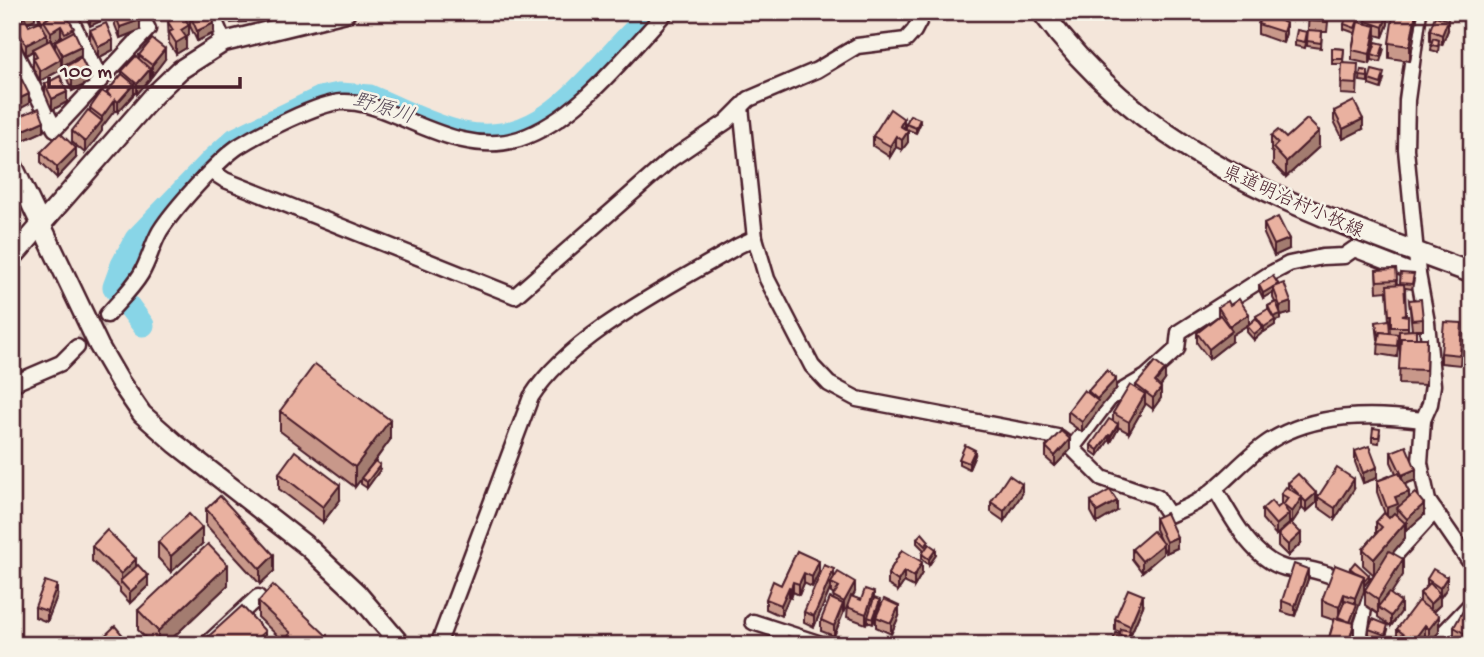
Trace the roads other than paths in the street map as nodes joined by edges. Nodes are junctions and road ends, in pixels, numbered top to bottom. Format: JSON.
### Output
{"nodes":[{"id":1,"x":67,"y":12,"type":"edge"},
{"id":2,"x":139,"y":12,"type":"edge"},
{"id":3,"x":211,"y":12,"type":"edge"},
{"id":4,"x":346,"y":12,"type":"edge"},
{"id":5,"x":666,"y":12,"type":"edge"},
{"id":6,"x":924,"y":12,"type":"edge"},
{"id":7,"x":1042,"y":12,"type":"edge"},
{"id":8,"x":1419,"y":12,"type":"edge"},
{"id":9,"x":224,"y":41,"type":"junction"},
{"id":10,"x":12,"y":47,"type":"edge"},
{"id":11,"x":100,"y":78,"type":"junction"},
{"id":12,"x":741,"y":107,"type":"junction"},
{"id":13,"x":12,"y":164,"type":"edge"},
{"id":14,"x":211,"y":171,"type":"junction"},
{"id":15,"x":43,"y":225,"type":"junction"},
{"id":16,"x":755,"y":238,"type":"junction"},
{"id":17,"x":1416,"y":252,"type":"junction"},
{"id":18,"x":12,"y":258,"type":"edge"},
{"id":19,"x":1472,"y":273,"type":"edge"},
{"id":20,"x":1418,"y":274,"type":"junction"},
{"id":21,"x":107,"y":315,"type":"tunnel mouth"},
{"id":22,"x":77,"y":347,"type":"tunnel mouth"},
{"id":23,"x":12,"y":384,"type":"edge"},
{"id":24,"x":1423,"y":420,"type":"junction"},
{"id":25,"x":1072,"y":448,"type":"junction"},
{"id":26,"x":1215,"y":489,"type":"junction"},
{"id":27,"x":1435,"y":511,"type":"junction"},
{"id":28,"x":1472,"y":565,"type":"edge"},
{"id":29,"x":1367,"y":590,"type":"junction"},
{"id":30,"x":258,"y":597,"type":"edge"},
{"id":31,"x":1472,"y":603,"type":"edge"},
{"id":32,"x":753,"y":622,"type":"dead end"},
{"id":33,"x":399,"y":644,"type":"edge"},
{"id":34,"x":206,"y":645,"type":"edge"},
{"id":35,"x":438,"y":645,"type":"edge"},
{"id":36,"x":824,"y":645,"type":"edge"},
{"id":37,"x":1358,"y":645,"type":"edge"},
{"id":38,"x":1432,"y":645,"type":"edge"}],
"edges":[{"from":1,"to":11,"type":"street"},
{"from":2,"to":11,"type":"street"},
{"from":3,"to":9,"type":"street"},
{"from":4,"to":9,"type":"street"},
{"from":5,"to":14,"type":"street"},
{"from":6,"to":12,"type":"street"},
{"from":7,"to":17,"type":"main road","name":"県道明治村小牧線"},
{"from":8,"to":17,"type":"street"},
{"from":9,"to":15,"type":"street"},
{"from":10,"to":11,"type":"street"},
{"from":12,"to":14,"type":"street"},
{"from":12,"to":16,"type":"street"},
{"from":13,"to":15,"type":"street"},
{"from":14,"to":21,"type":"street"},
{"from":15,"to":18,"type":"street"},
{"from":15,"to":33,"type":"street"},
{"from":16,"to":25,"type":"street"},
{"from":16,"to":35,"type":"street"},
{"from":17,"to":19,"type":"main road","name":"県道明治村小牧線"},
{"from":17,"to":20,"type":"street"},
{"from":20,"to":24,"type":"street"},
{"from":20,"to":25,"type":"street"},
{"from":22,"to":23,"type":"street"},
{"from":24,"to":26,"type":"street"},
{"from":24,"to":27,"type":"street"},
{"from":25,"to":26,"type":"street"},
{"from":26,"to":29,"type":"street"},
{"from":27,"to":28,"type":"street"},
{"from":27,"to":29,"type":"street"},
{"from":29,"to":37,"type":"street"},
{"from":30,"to":34,"type":"street"},
{"from":31,"to":38,"type":"street"},
{"from":32,"to":36,"type":"street"}]}
